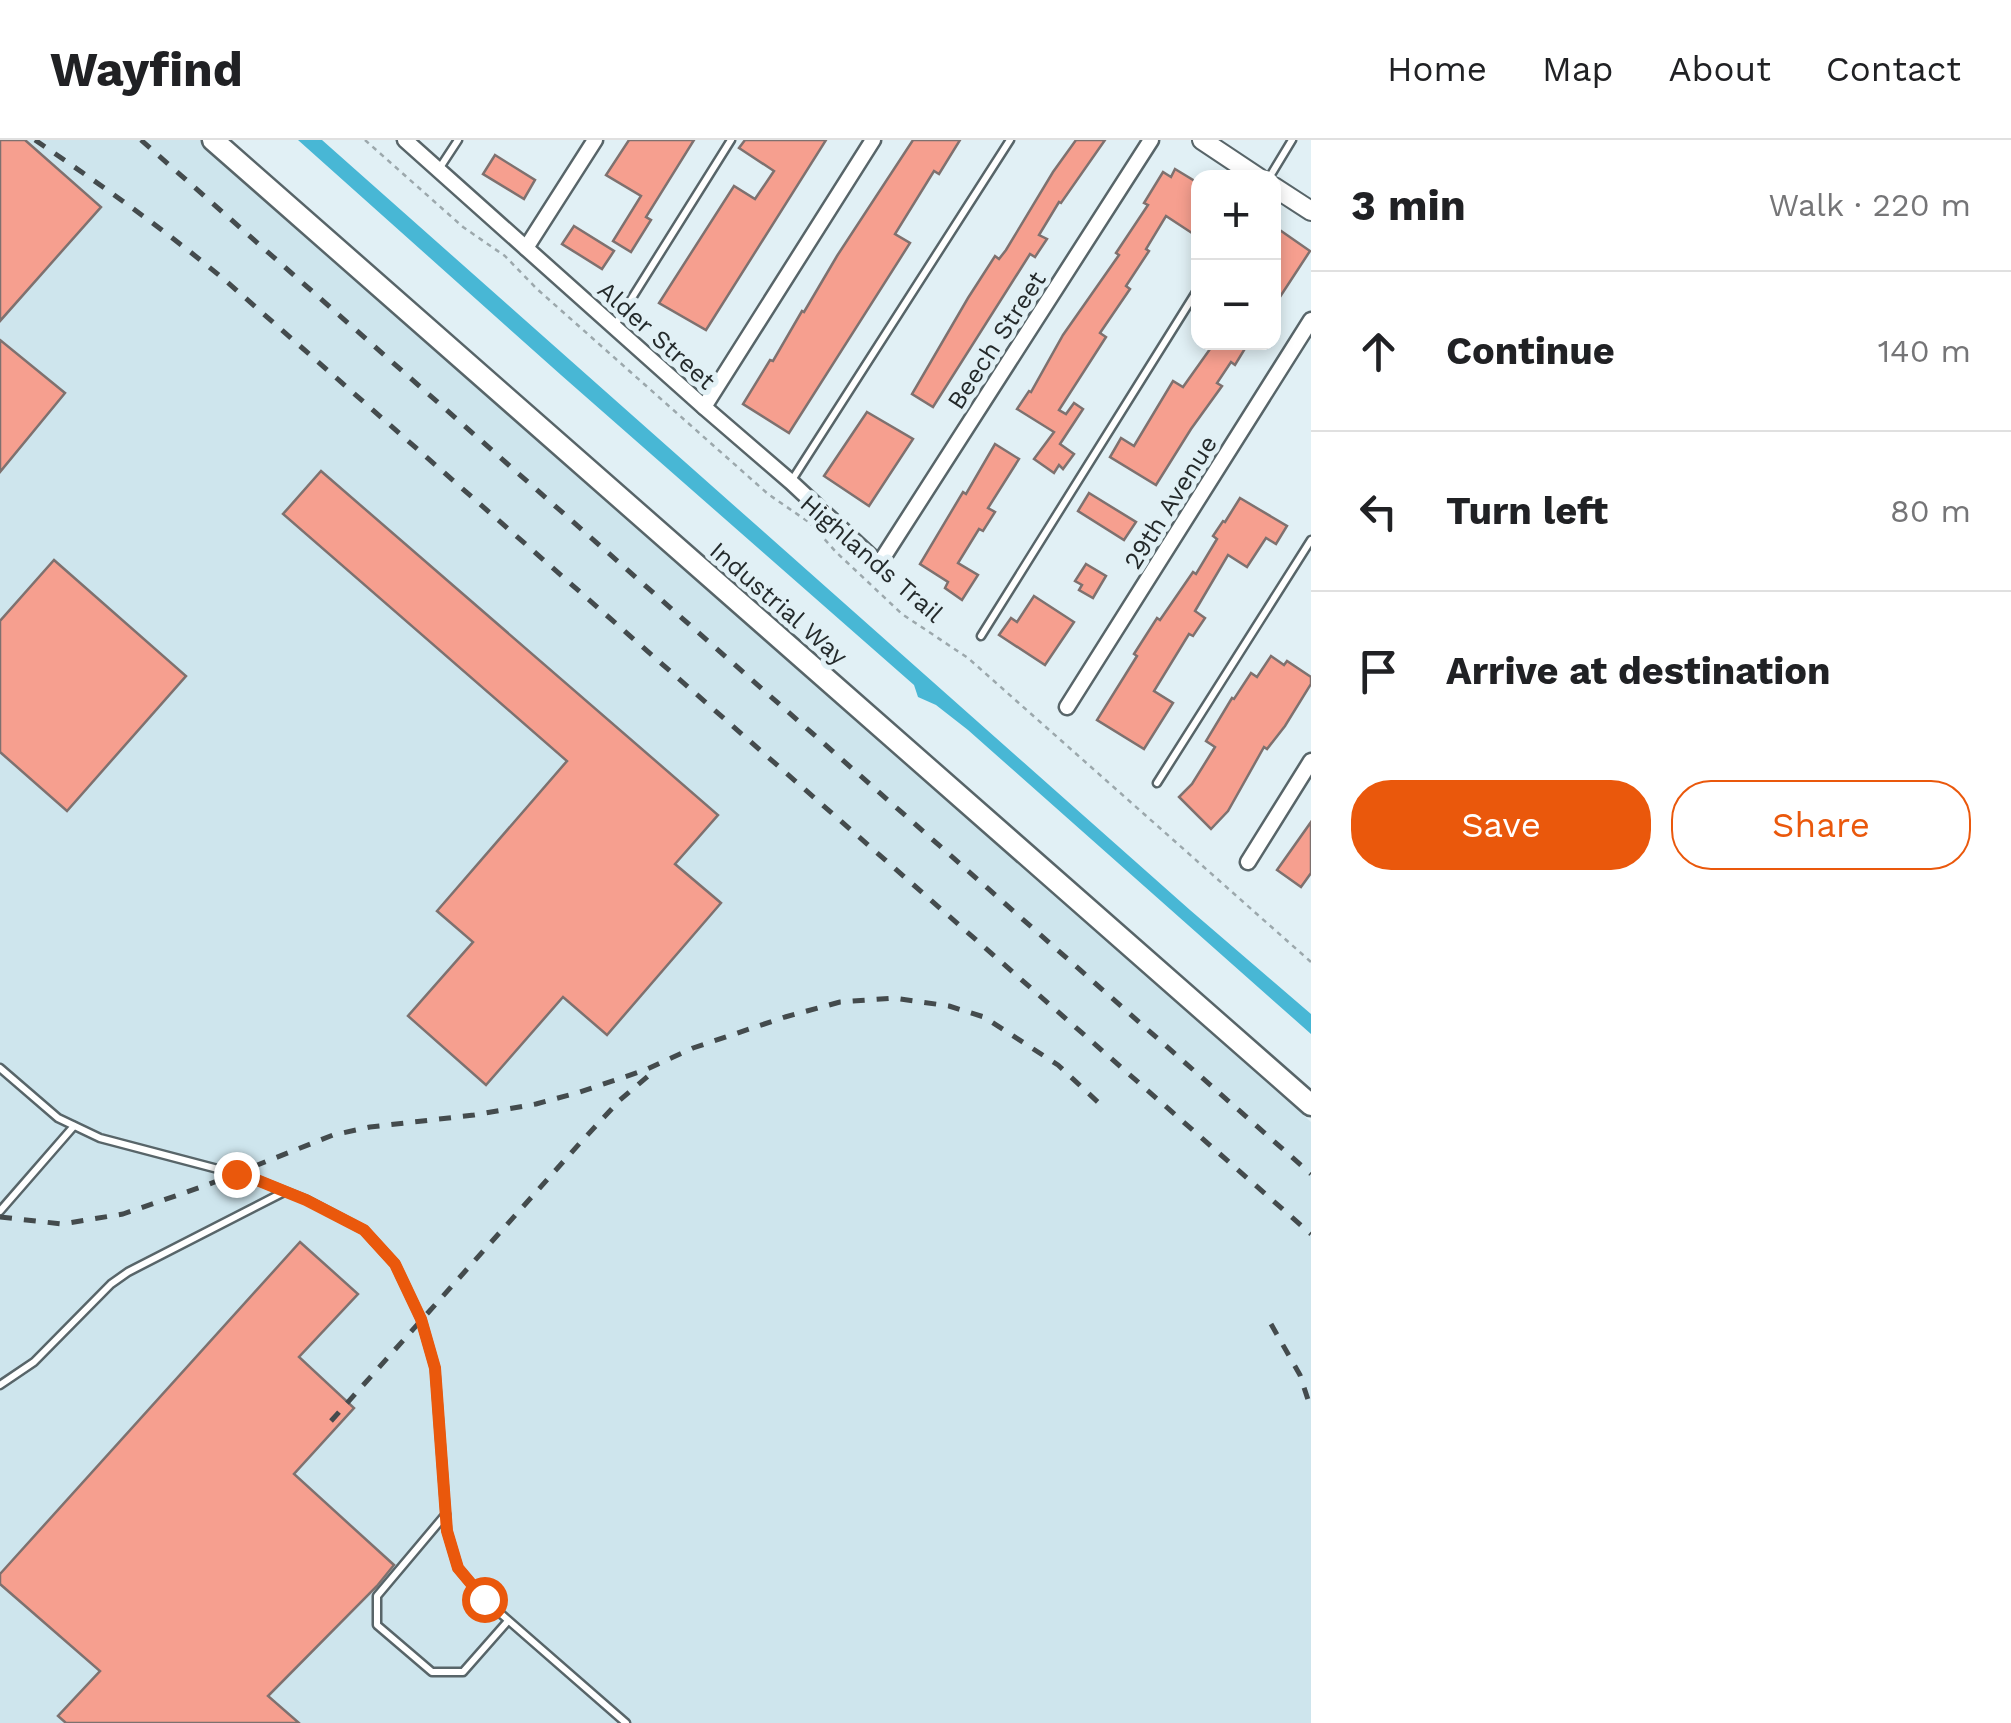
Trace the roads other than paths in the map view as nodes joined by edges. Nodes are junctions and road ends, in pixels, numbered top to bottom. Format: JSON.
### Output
{"nodes":[{"id":1,"x":213,"y":140,"type":"edge"},
{"id":2,"x":405,"y":140,"type":"edge"},
{"id":3,"x":458,"y":140,"type":"edge"},
{"id":4,"x":595,"y":140,"type":"edge"},
{"id":5,"x":731,"y":140,"type":"edge"},
{"id":6,"x":873,"y":140,"type":"edge"},
{"id":7,"x":1010,"y":140,"type":"edge"},
{"id":8,"x":1151,"y":140,"type":"edge"},
{"id":9,"x":1202,"y":140,"type":"edge"},
{"id":10,"x":1292,"y":140,"type":"edge"},
{"id":11,"x":438,"y":170,"type":"junction"},
{"id":12,"x":1247,"y":170,"type":"edge"},
{"id":13,"x":1273,"y":170,"type":"edge"},
{"id":14,"x":1281,"y":192,"type":"edge"},
{"id":15,"x":1311,"y":211,"type":"edge"},
{"id":16,"x":526,"y":248,"type":"junction"},
{"id":17,"x":1191,"y":300,"type":"edge"},
{"id":18,"x":1311,"y":320,"type":"edge"},
{"id":19,"x":614,"y":327,"type":"junction"},
{"id":20,"x":704,"y":407,"type":"junction"},
{"id":21,"x":792,"y":482,"type":"junction"},
{"id":22,"x":1311,"y":540,"type":"edge"},
{"id":23,"x":879,"y":564,"type":"joint"},
{"id":24,"x":980,"y":636,"type":"dead end"},
{"id":25,"x":1067,"y":707,"type":"dead end"},
{"id":26,"x":1311,"y":761,"type":"edge"},
{"id":27,"x":1156,"y":783,"type":"dead end"},
{"id":28,"x":1248,"y":862,"type":"dead end"},
{"id":29,"x":0,"y":1068,"type":"edge"},
{"id":30,"x":1311,"y":1106,"type":"edge"},
{"id":31,"x":74,"y":1126,"type":"junction"},
{"id":32,"x":286,"y":1192,"type":"junction"},
{"id":33,"x":0,"y":1211,"type":"edge"},
{"id":34,"x":0,"y":1385,"type":"edge"},
{"id":35,"x":446,"y":1514,"type":"junction"},
{"id":36,"x":508,"y":1620,"type":"junction"},
{"id":37,"x":626,"y":1723,"type":"edge"}],
"edges":[{"from":1,"to":30,"type":"main road","name":"Industrial Way"},
{"from":2,"to":11,"type":"street","name":"Alder Street"},
{"from":3,"to":11,"type":"lane"},
{"from":4,"to":16,"type":"street"},
{"from":5,"to":19,"type":"lane"},
{"from":6,"to":20,"type":"street"},
{"from":7,"to":21,"type":"lane"},
{"from":8,"to":23,"type":"street","name":"Beech Street"},
{"from":9,"to":12,"type":"street"},
{"from":10,"to":13,"type":"lane"},
{"from":11,"to":16,"type":"street","name":"Alder Street"},
{"from":14,"to":15,"type":"street"},
{"from":16,"to":19,"type":"street","name":"Alder Street"},
{"from":17,"to":24,"type":"lane"},
{"from":18,"to":25,"type":"street","name":"29th Avenue"},
{"from":19,"to":20,"type":"street","name":"Alder Street"},
{"from":20,"to":21,"type":"street","name":"Alder Street"},
{"from":21,"to":23,"type":"street","name":"Alder Street"},
{"from":22,"to":27,"type":"lane"},
{"from":26,"to":28,"type":"street"},
{"from":29,"to":31,"type":"lane"},
{"from":31,"to":32,"type":"lane"},
{"from":31,"to":33,"type":"lane"},
{"from":32,"to":34,"type":"lane"},
{"from":32,"to":35,"type":"lane"},
{"from":35,"to":36,"type":"lane"},
{"from":35,"to":36,"type":"lane"},
{"from":36,"to":37,"type":"lane"}]}
